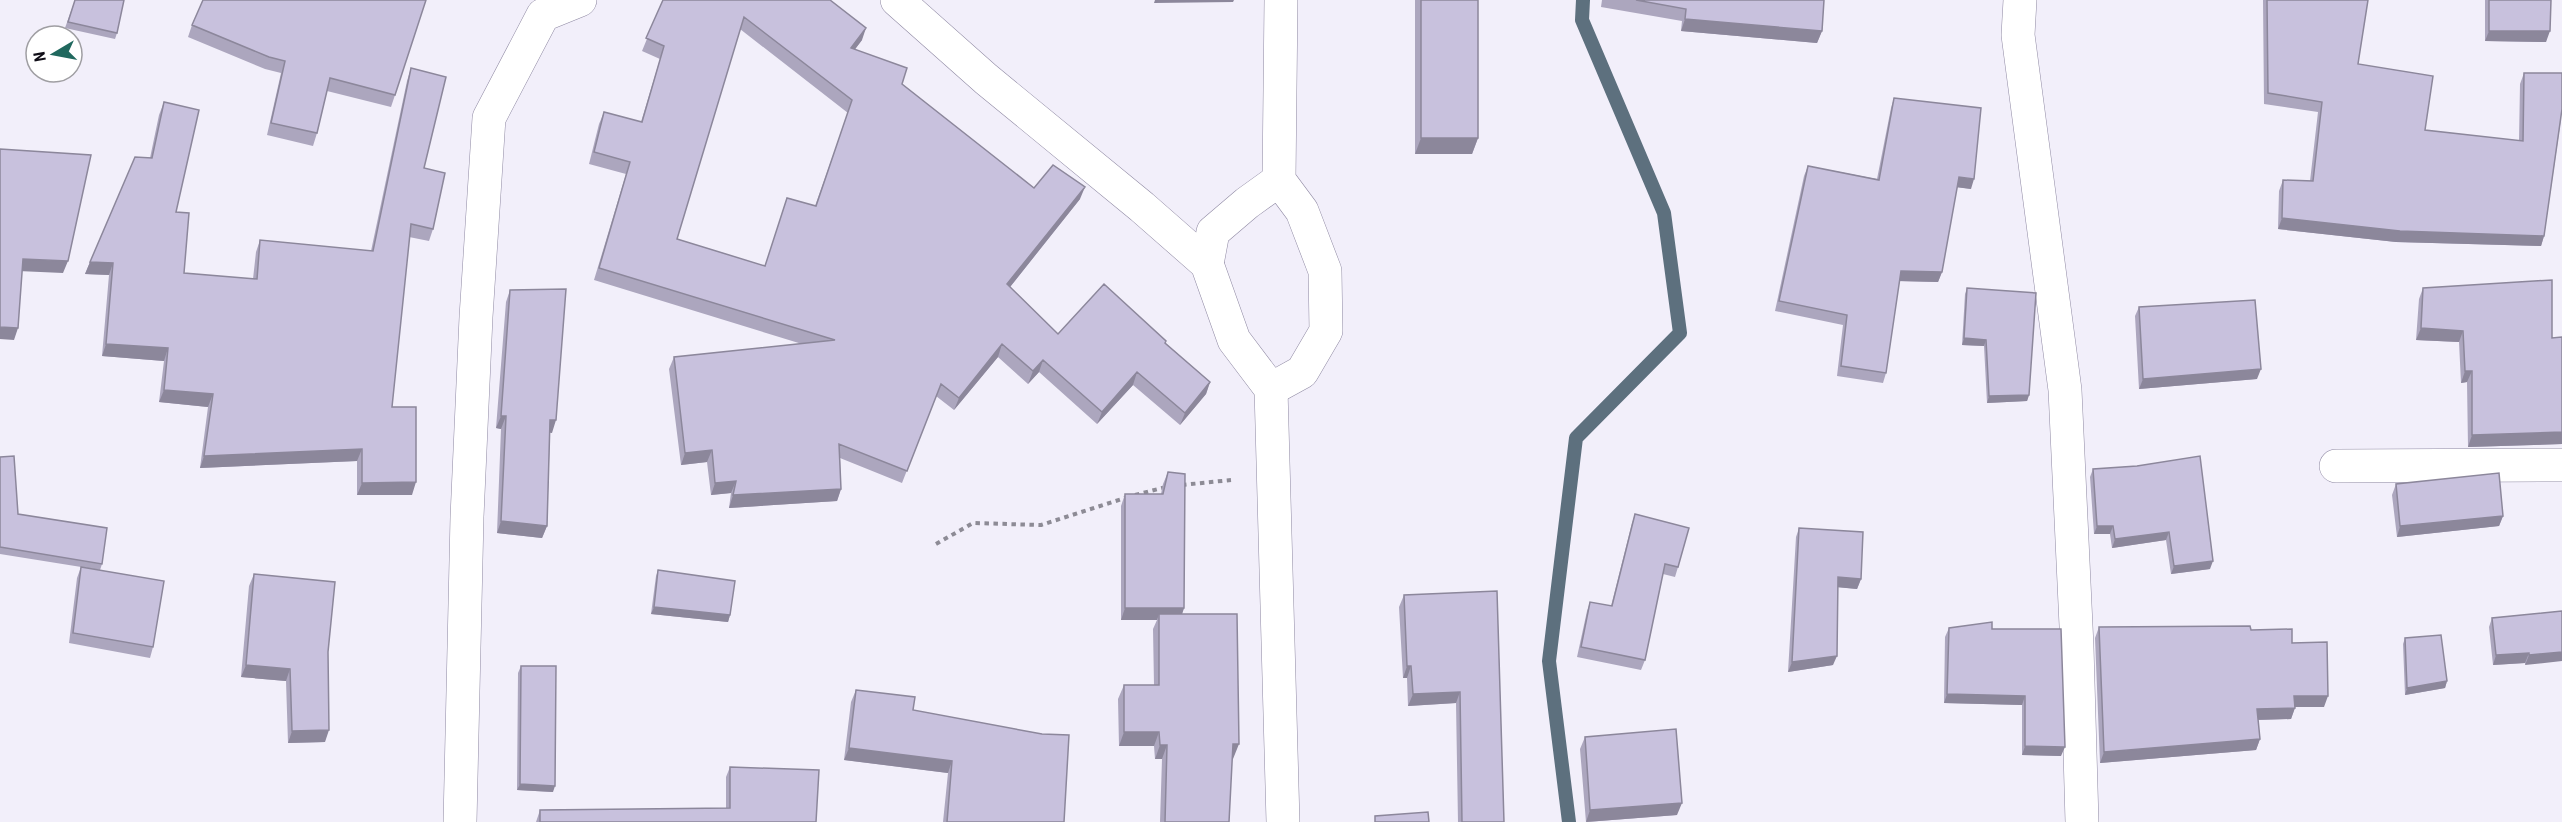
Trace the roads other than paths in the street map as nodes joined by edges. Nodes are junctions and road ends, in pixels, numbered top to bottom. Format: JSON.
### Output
{"nodes":[{"id":1,"x":580,"y":0,"type":"edge"},
{"id":2,"x":897,"y":0,"type":"edge"},
{"id":3,"x":1281,"y":0,"type":"edge"},
{"id":4,"x":2020,"y":0,"type":"edge"},
{"id":5,"x":1280,"y":180,"type":"junction"},
{"id":6,"x":1207,"y":264,"type":"junction"},
{"id":7,"x":1271,"y":389,"type":"junction"},
{"id":8,"x":2562,"y":465,"type":"edge"},
{"id":9,"x":2336,"y":466,"type":"dead end"},
{"id":10,"x":460,"y":822,"type":"edge"},
{"id":11,"x":1282,"y":822,"type":"edge"},
{"id":12,"x":2082,"y":822,"type":"edge"}],
"edges":[{"from":1,"to":10,"type":"street"},
{"from":2,"to":6,"type":"street"},
{"from":3,"to":5,"type":"street"},
{"from":4,"to":12,"type":"street"},
{"from":5,"to":6,"type":"street"},
{"from":5,"to":7,"type":"street"},
{"from":6,"to":7,"type":"street"},
{"from":7,"to":11,"type":"street"},
{"from":8,"to":9,"type":"street"}]}
